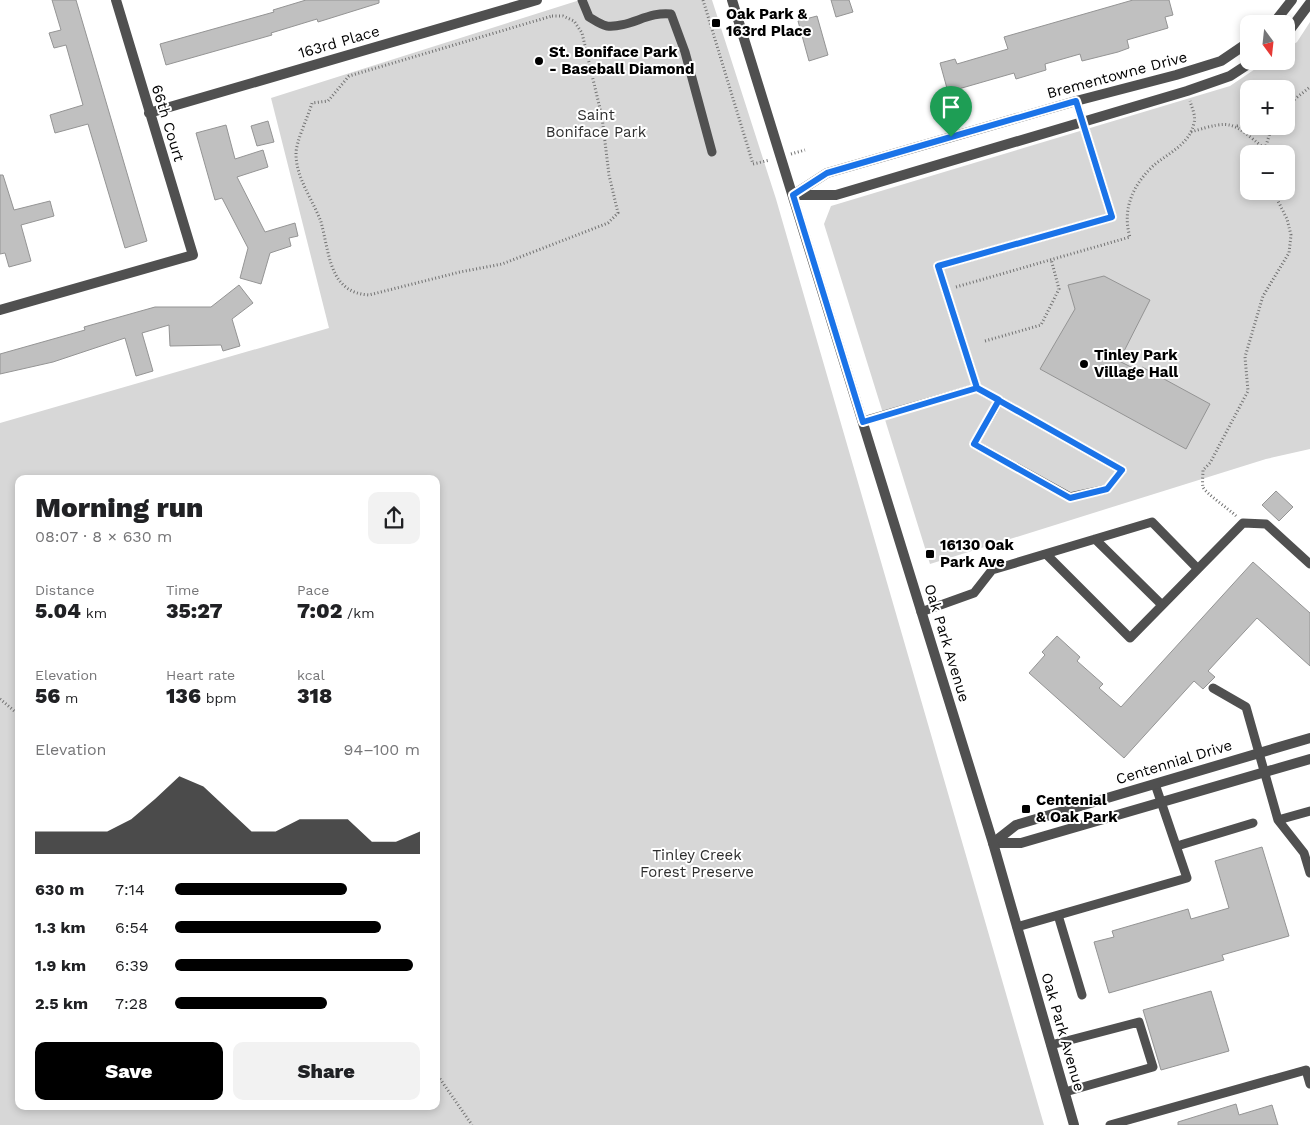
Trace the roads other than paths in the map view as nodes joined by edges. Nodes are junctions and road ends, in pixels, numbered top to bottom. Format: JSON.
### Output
{"nodes":[{"id":1,"x":116,"y":0,"type":"edge"},
{"id":2,"x":537,"y":0,"type":"edge"},
{"id":3,"x":582,"y":0,"type":"edge"},
{"id":4,"x":732,"y":0,"type":"edge"},
{"id":5,"x":1292,"y":0,"type":"edge"},
{"id":6,"x":1310,"y":3,"type":"edge"},
{"id":7,"x":1280,"y":15,"type":"edge"},
{"id":8,"x":1295,"y":23,"type":"edge"},
{"id":9,"x":1240,"y":48,"type":"edge"},
{"id":10,"x":1240,"y":69,"type":"edge"},
{"id":11,"x":1176,"y":75,"type":"junction"},
{"id":12,"x":1182,"y":93,"type":"junction"},
{"id":13,"x":1076,"y":101,"type":"junction"},
{"id":14,"x":149,"y":113,"type":"junction"},
{"id":15,"x":1083,"y":121,"type":"junction"},
{"id":16,"x":712,"y":152,"type":"dead end"},
{"id":17,"x":793,"y":195,"type":"junction"},
{"id":18,"x":0,"y":310,"type":"edge"},
{"id":19,"x":977,"y":388,"type":"junction"},
{"id":20,"x":999,"y":400,"type":"junction"},
{"id":21,"x":863,"y":422,"type":"junction"},
{"id":22,"x":1095,"y":539,"type":"junction"},
{"id":23,"x":1046,"y":554,"type":"junction"},
{"id":24,"x":1310,"y":564,"type":"edge"},
{"id":25,"x":1197,"y":568,"type":"junction"},
{"id":26,"x":1162,"y":605,"type":"junction"},
{"id":27,"x":922,"y":612,"type":"junction"},
{"id":28,"x":1214,"y":688,"type":"dead end"},
{"id":29,"x":1310,"y":738,"type":"edge"},
{"id":30,"x":1258,"y":753,"type":"junction"},
{"id":31,"x":1310,"y":759,"type":"edge"},
{"id":32,"x":1264,"y":772,"type":"junction"},
{"id":33,"x":1155,"y":784,"type":"junction"},
{"id":34,"x":1161,"y":802,"type":"junction"},
{"id":35,"x":1310,"y":811,"type":"edge"},
{"id":36,"x":1278,"y":820,"type":"junction"},
{"id":37,"x":1253,"y":823,"type":"dead end"},
{"id":38,"x":993,"y":843,"type":"junction"},
{"id":39,"x":1177,"y":846,"type":"junction"},
{"id":40,"x":1307,"y":852,"type":"edge"},
{"id":41,"x":1310,"y":873,"type":"edge"},
{"id":42,"x":1058,"y":915,"type":"junction"},
{"id":43,"x":1017,"y":927,"type":"junction"},
{"id":44,"x":1082,"y":995,"type":"dead end"},
{"id":45,"x":1051,"y":1045,"type":"junction"},
{"id":46,"x":1310,"y":1084,"type":"edge"},
{"id":47,"x":1065,"y":1092,"type":"junction"},
{"id":48,"x":1074,"y":1125,"type":"edge"},
{"id":49,"x":1110,"y":1125,"type":"edge"}],
"edges":[{"from":1,"to":14,"type":"street","name":"66th Court"},
{"from":2,"to":14,"type":"street","name":"163rd Place"},
{"from":3,"to":16,"type":"lane"},
{"from":4,"to":17,"type":"street","name":"Oak Park Avenue"},
{"from":5,"to":7,"type":"street"},
{"from":6,"to":8,"type":"street"},
{"from":9,"to":11,"type":"street","name":"Brementowne Drive"},
{"from":10,"to":12,"type":"street"},
{"from":11,"to":12,"type":"street"},
{"from":11,"to":13,"type":"street","name":"Brementowne Drive"},
{"from":12,"to":15,"type":"street"},
{"from":13,"to":15,"type":"lane"},
{"from":13,"to":17,"type":"street","name":"Brementowne Drive"},
{"from":14,"to":18,"type":"street","name":"66th Court"},
{"from":15,"to":17,"type":"street"},
{"from":15,"to":19,"type":"lane"},
{"from":17,"to":21,"type":"street","name":"Oak Park Avenue"},
{"from":19,"to":20,"type":"lane"},
{"from":19,"to":21,"type":"lane"},
{"from":20,"to":20,"type":"lane"},
{"from":21,"to":27,"type":"street","name":"Oak Park Avenue"},
{"from":22,"to":23,"type":"lane"},
{"from":22,"to":25,"type":"lane"},
{"from":22,"to":26,"type":"lane"},
{"from":23,"to":26,"type":"lane"},
{"from":23,"to":27,"type":"lane"},
{"from":24,"to":25,"type":"lane"},
{"from":25,"to":26,"type":"lane"},
{"from":27,"to":38,"type":"street","name":"Oak Park Avenue"},
{"from":28,"to":30,"type":"lane"},
{"from":29,"to":30,"type":"street","name":"Centennial Drive"},
{"from":30,"to":32,"type":"lane"},
{"from":30,"to":33,"type":"street","name":"Centennial Drive"},
{"from":31,"to":32,"type":"street"},
{"from":32,"to":34,"type":"street"},
{"from":32,"to":36,"type":"lane"},
{"from":33,"to":34,"type":"lane"},
{"from":33,"to":38,"type":"street","name":"Centennial Drive"},
{"from":34,"to":38,"type":"street"},
{"from":34,"to":39,"type":"lane"},
{"from":35,"to":36,"type":"lane"},
{"from":36,"to":40,"type":"lane"},
{"from":37,"to":39,"type":"lane"},
{"from":38,"to":43,"type":"street","name":"Oak Park Avenue"},
{"from":39,"to":42,"type":"lane"},
{"from":40,"to":41,"type":"lane"},
{"from":42,"to":43,"type":"lane"},
{"from":42,"to":44,"type":"lane"},
{"from":43,"to":45,"type":"street","name":"Oak Park Avenue"},
{"from":45,"to":47,"type":"street","name":"Oak Park Avenue"},
{"from":45,"to":47,"type":"lane"},
{"from":46,"to":49,"type":"lane"},
{"from":47,"to":48,"type":"street","name":"Oak Park Avenue"}]}
